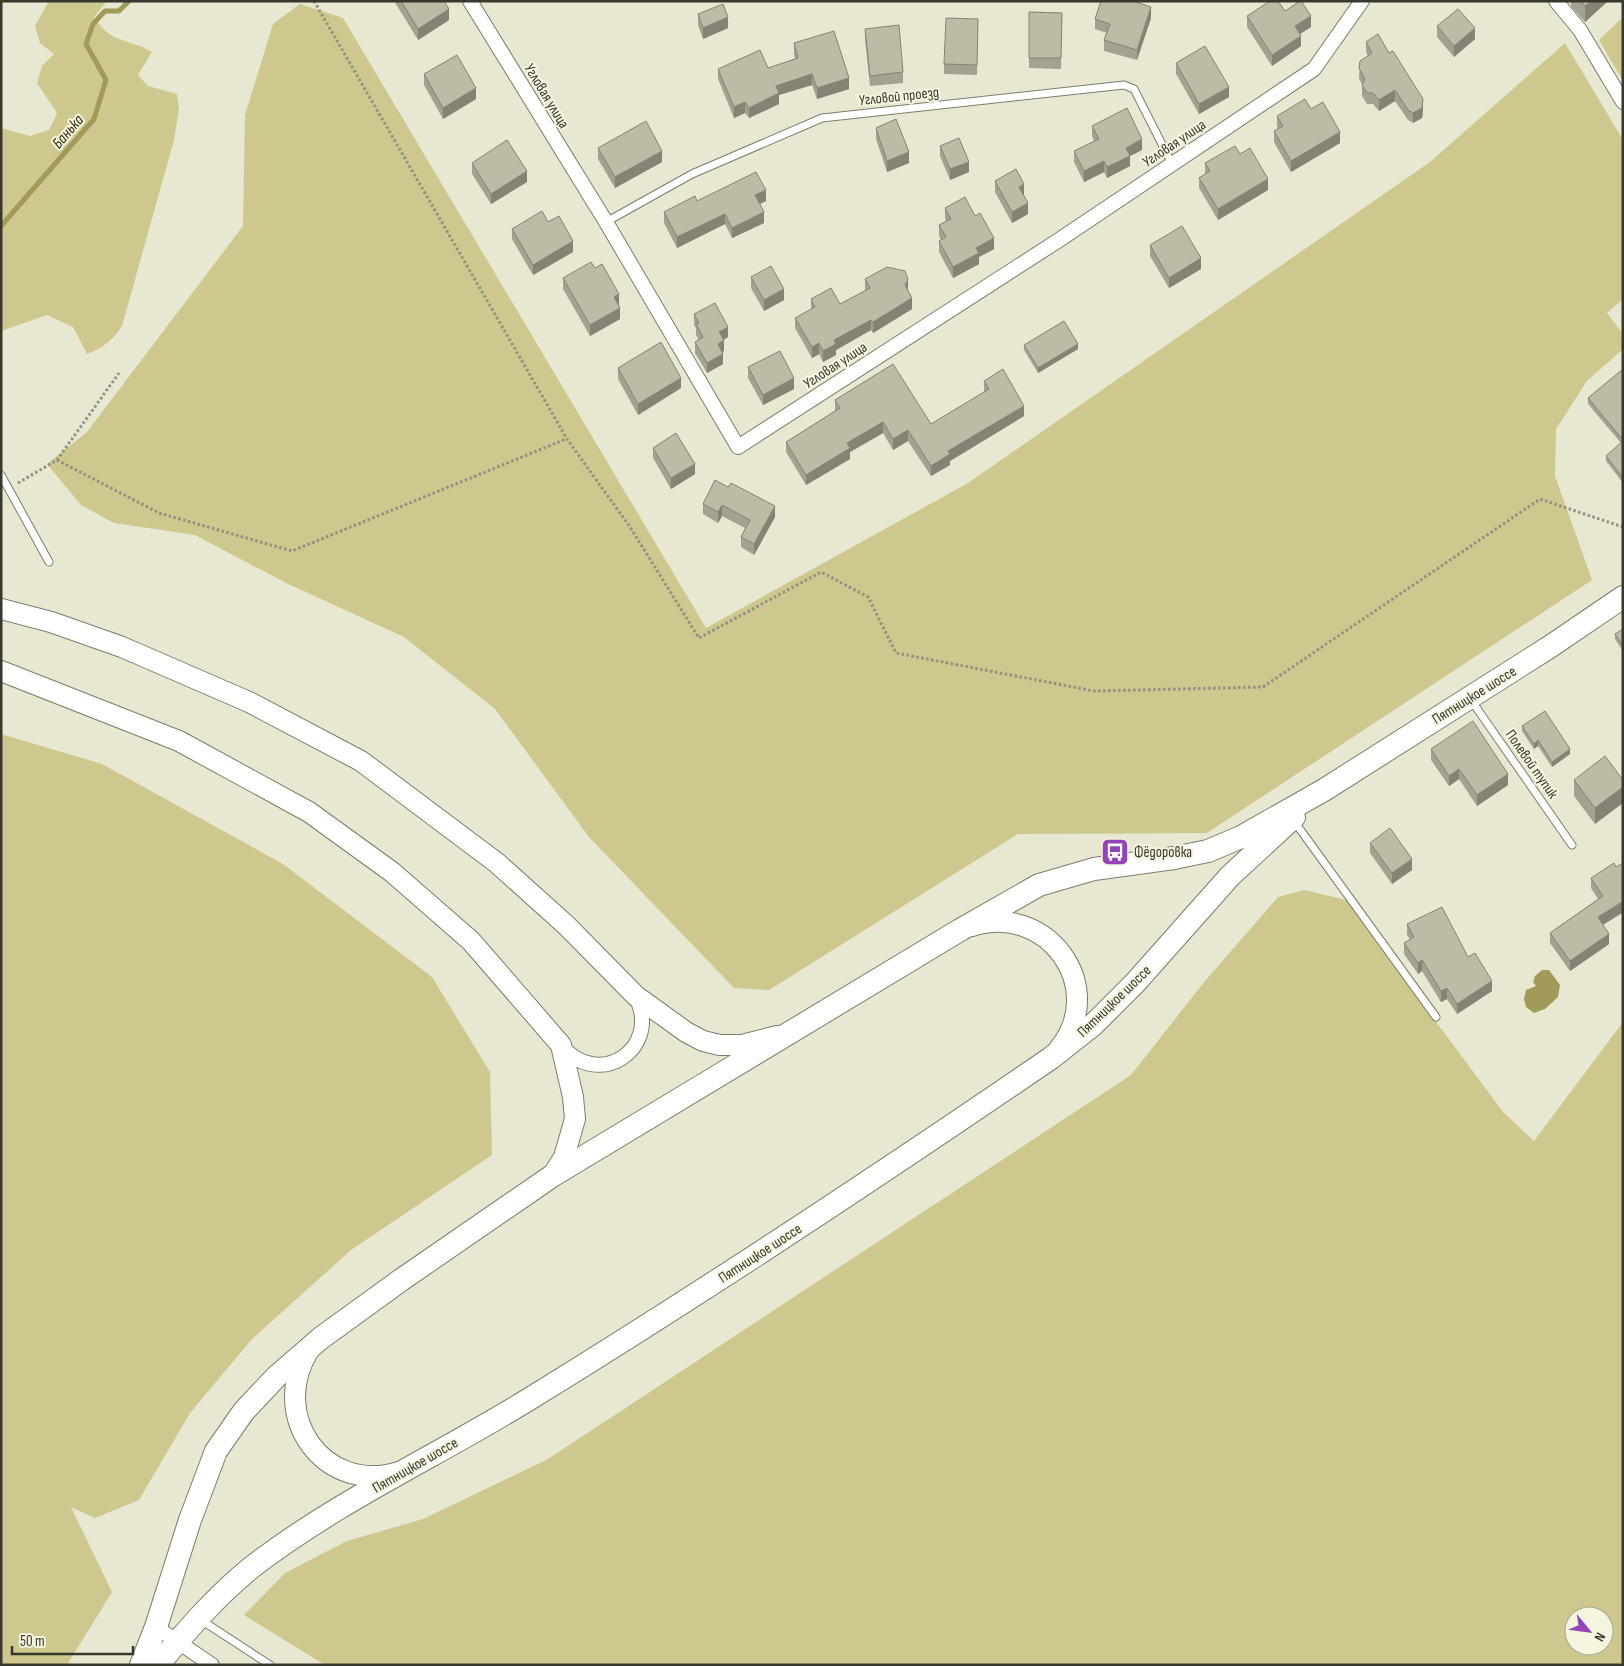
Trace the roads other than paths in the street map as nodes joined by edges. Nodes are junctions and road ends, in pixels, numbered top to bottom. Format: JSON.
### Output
{"nodes":[{"id":1,"x":1362,"y":1,"type":"edge"},
{"id":2,"x":1556,"y":1,"type":"edge"},
{"id":3,"x":473,"y":2,"type":"edge"},
{"id":4,"x":1623,"y":102,"type":"edge"},
{"id":5,"x":1172,"y":164,"type":"junction"},
{"id":6,"x":606,"y":222,"type":"junction"},
{"id":7,"x":1,"y":475,"type":"edge"},
{"id":8,"x":49,"y":562,"type":"dead end"},
{"id":9,"x":1623,"y":597,"type":"edge"},
{"id":10,"x":1,"y":609,"type":"edge"},
{"id":11,"x":1,"y":671,"type":"edge"},
{"id":12,"x":1469,"y":698,"type":"junction"},
{"id":13,"x":1324,"y":790,"type":"junction"},
{"id":14,"x":1292,"y":818,"type":"junction"},
{"id":15,"x":1572,"y":845,"type":"dead end"},
{"id":16,"x":960,"y":930,"type":"junction"},
{"id":17,"x":636,"y":996,"type":"junction"},
{"id":18,"x":1436,"y":1017,"type":"dead end"},
{"id":19,"x":789,"y":1033,"type":"junction"},
{"id":20,"x":561,"y":1045,"type":"junction"},
{"id":21,"x":1051,"y":1058,"type":"junction"},
{"id":22,"x":552,"y":1176,"type":"junction"},
{"id":23,"x":321,"y":1338,"type":"junction"},
{"id":24,"x":416,"y":1464,"type":"junction"},
{"id":25,"x":197,"y":1618,"type":"junction"},
{"id":26,"x":156,"y":1627,"type":"junction"},
{"id":27,"x":141,"y":1665,"type":"edge"},
{"id":28,"x":158,"y":1665,"type":"edge"},
{"id":29,"x":212,"y":1665,"type":"edge"},
{"id":30,"x":270,"y":1665,"type":"edge"}],
"edges":[{"from":1,"to":5,"type":"street","name":"Угловая улица"},
{"from":2,"to":4,"type":"street"},
{"from":3,"to":6,"type":"street","name":"Угловая улица"},
{"from":5,"to":6,"type":"lane","name":"Угловой проезд"},
{"from":5,"to":6,"type":"street","name":"Угловая улица"},
{"from":7,"to":8,"type":"lane"},
{"from":9,"to":12,"type":"main road","name":"Пятницкое шоссе"},
{"from":10,"to":17,"type":"street"},
{"from":11,"to":20,"type":"street"},
{"from":12,"to":13,"type":"main road","name":"Пятницкое шоссе"},
{"from":12,"to":15,"type":"lane","name":"Полевой тупик"},
{"from":13,"to":14,"type":"main road","name":"Пятницкое шоссе"},
{"from":13,"to":16,"type":"main road","name":"Пятницкое шоссе"},
{"from":14,"to":18,"type":"lane"},
{"from":14,"to":21,"type":"main road","name":"Пятницкое шоссе"},
{"from":16,"to":19,"type":"main road","name":"Пятницкое шоссе"},
{"from":16,"to":21,"type":"street"},
{"from":17,"to":19,"type":"street"},
{"from":17,"to":20,"type":"street"},
{"from":19,"to":22,"type":"main road","name":"Пятницкое шоссе"},
{"from":20,"to":22,"type":"street"},
{"from":21,"to":24,"type":"main road","name":"Пятницкое шоссе"},
{"from":22,"to":23,"type":"main road","name":"Пятницкое шоссе"},
{"from":23,"to":24,"type":"street"},
{"from":23,"to":26,"type":"main road","name":"Пятницкое шоссе"},
{"from":24,"to":25,"type":"main road","name":"Пятницкое шоссе"},
{"from":25,"to":28,"type":"main road","name":"Пятницкое шоссе"},
{"from":25,"to":30,"type":"lane"},
{"from":26,"to":27,"type":"main road","name":"Пятницкое шоссе"},
{"from":26,"to":29,"type":"street"}]}
